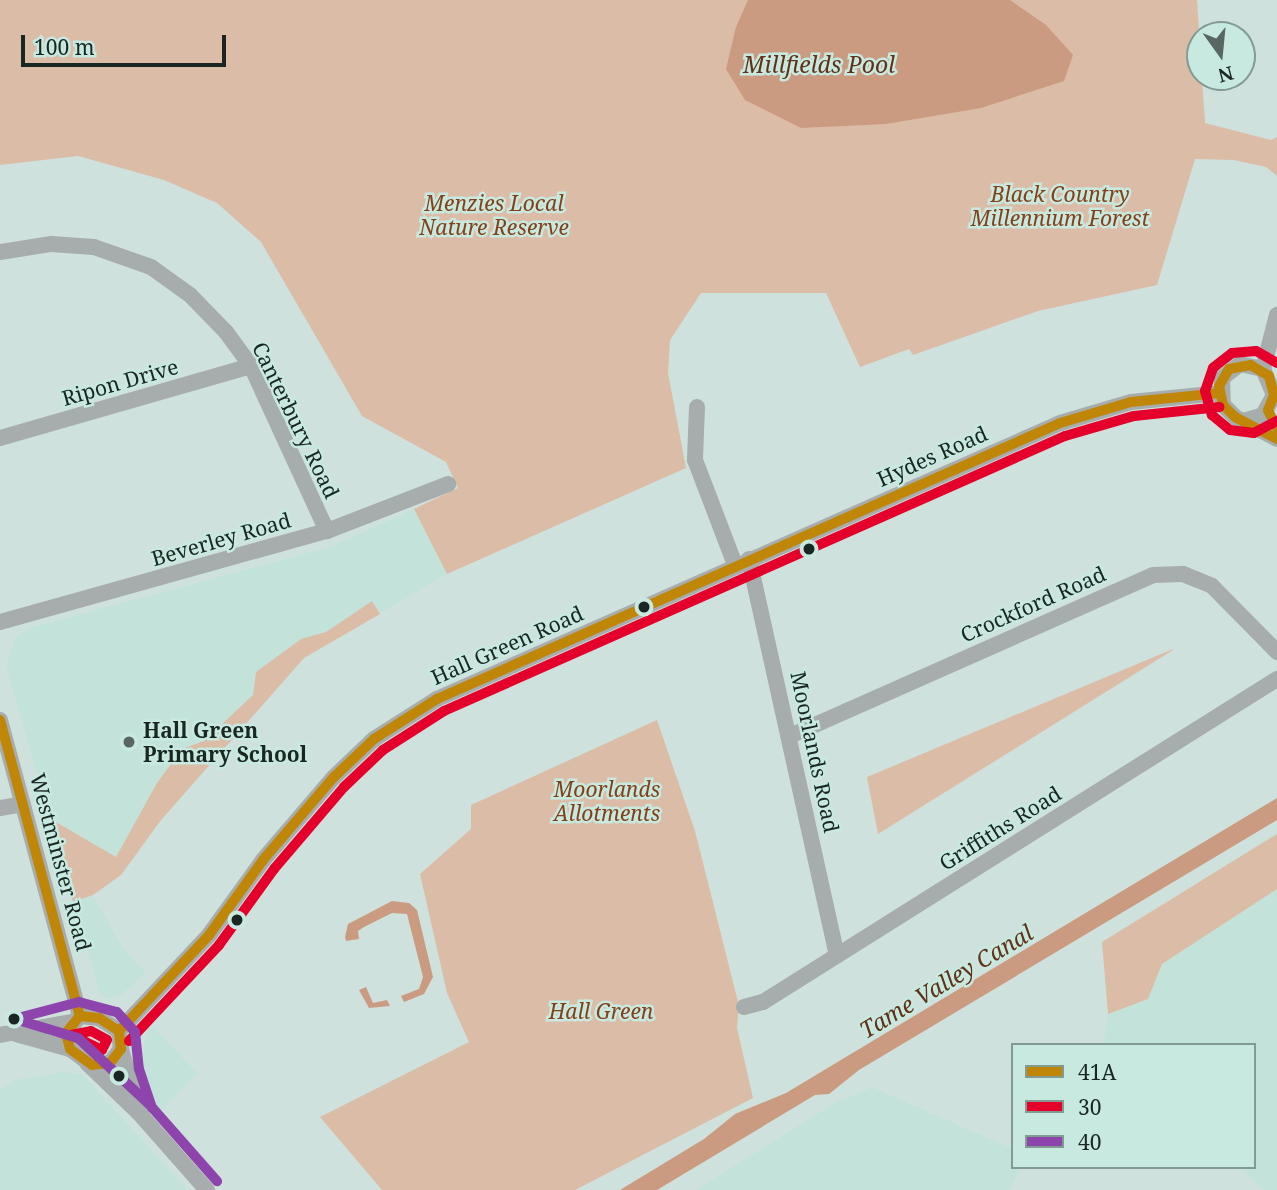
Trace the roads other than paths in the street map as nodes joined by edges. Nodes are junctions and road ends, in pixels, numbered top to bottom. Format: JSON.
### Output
{"nodes":[{"id":1,"x":0,"y":253,"type":"edge"},
{"id":2,"x":1277,"y":315,"type":"edge"},
{"id":3,"x":251,"y":366,"type":"junction"},
{"id":4,"x":1263,"y":369,"type":"junction"},
{"id":5,"x":1219,"y":393,"type":"junction"},
{"id":6,"x":1273,"y":400,"type":"edge"},
{"id":7,"x":697,"y":407,"type":"dead end"},
{"id":8,"x":1247,"y":420,"type":"junction"},
{"id":9,"x":1277,"y":428,"type":"edge"},
{"id":10,"x":0,"y":438,"type":"edge"},
{"id":11,"x":1277,"y":439,"type":"edge"},
{"id":12,"x":448,"y":484,"type":"dead end"},
{"id":13,"x":327,"y":531,"type":"junction"},
{"id":14,"x":742,"y":562,"type":"junction"},
{"id":15,"x":672,"y":595,"type":"joint"},
{"id":16,"x":0,"y":622,"type":"edge"},
{"id":17,"x":1277,"y":652,"type":"edge"},
{"id":18,"x":1277,"y":679,"type":"edge"},
{"id":19,"x":0,"y":720,"type":"edge"},
{"id":20,"x":790,"y":736,"type":"junction"},
{"id":21,"x":23,"y":804,"type":"junction"},
{"id":22,"x":0,"y":808,"type":"edge"},
{"id":23,"x":837,"y":955,"type":"junction"},
{"id":24,"x":744,"y":1007,"type":"dead end"},
{"id":25,"x":76,"y":1019,"type":"junction"},
{"id":26,"x":119,"y":1031,"type":"junction"},
{"id":27,"x":7,"y":1034,"type":"edge"},
{"id":28,"x":70,"y":1049,"type":"junction"},
{"id":29,"x":121,"y":1049,"type":"junction"},
{"id":30,"x":87,"y":1063,"type":"junction"},
{"id":31,"x":139,"y":1113,"type":"junction"},
{"id":32,"x":207,"y":1190,"type":"edge"}],
"edges":[{"from":1,"to":3,"type":"street","name":"Canterbury Road"},
{"from":2,"to":4,"type":"street"},
{"from":3,"to":10,"type":"street","name":"Ripon Drive"},
{"from":3,"to":13,"type":"street","name":"Canterbury Road"},
{"from":4,"to":5,"type":"street"},
{"from":4,"to":6,"type":"street"},
{"from":5,"to":8,"type":"street"},
{"from":5,"to":14,"type":"street","name":"Hydes Road"},
{"from":6,"to":8,"type":"street"},
{"from":6,"to":9,"type":"street"},
{"from":7,"to":14,"type":"street","name":"Moorlands Road"},
{"from":8,"to":11,"type":"street"},
{"from":12,"to":13,"type":"street","name":"Beverley Road"},
{"from":13,"to":16,"type":"street","name":"Beverley Road"},
{"from":14,"to":15,"type":"street","name":"Hydes Road"},
{"from":14,"to":20,"type":"street","name":"Moorlands Road"},
{"from":15,"to":26,"type":"street","name":"Hall Green Road"},
{"from":17,"to":20,"type":"street","name":"Crockford Road"},
{"from":18,"to":23,"type":"street","name":"Griffiths Road"},
{"from":19,"to":21,"type":"street","name":"Westminster Road"},
{"from":20,"to":23,"type":"street","name":"Moorlands Road"},
{"from":21,"to":22,"type":"street"},
{"from":21,"to":25,"type":"street","name":"Westminster Road"},
{"from":23,"to":24,"type":"street","name":"Griffiths Road"},
{"from":25,"to":26,"type":"street"},
{"from":25,"to":27,"type":"street"},
{"from":25,"to":28,"type":"street"},
{"from":26,"to":29,"type":"street"},
{"from":27,"to":28,"type":"street"},
{"from":28,"to":30,"type":"street"},
{"from":29,"to":30,"type":"street"},
{"from":29,"to":31,"type":"street"},
{"from":30,"to":31,"type":"street"},
{"from":31,"to":32,"type":"street"}]}
